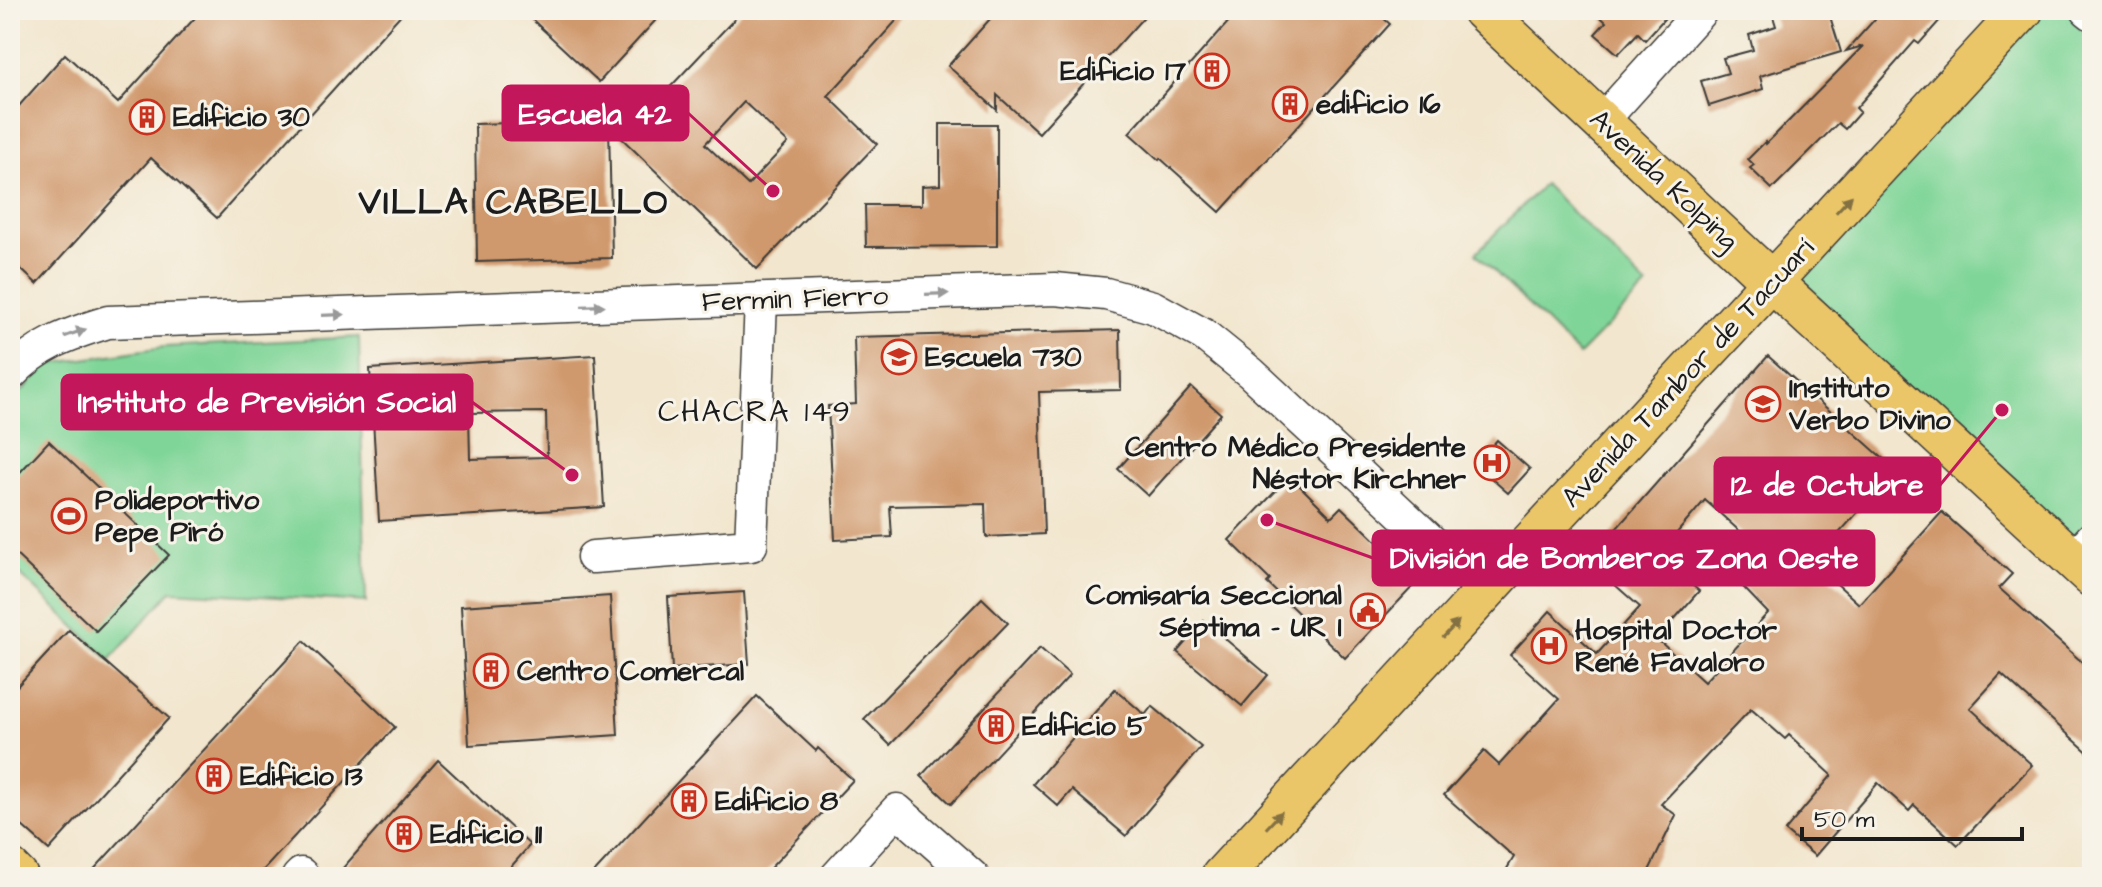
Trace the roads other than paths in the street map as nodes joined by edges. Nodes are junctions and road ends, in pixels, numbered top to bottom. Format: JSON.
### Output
{"nodes":[{"id":1,"x":1482,"y":10,"type":"edge"},
{"id":2,"x":1702,"y":10,"type":"edge"},
{"id":3,"x":2023,"y":10,"type":"edge"},
{"id":4,"x":2087,"y":10,"type":"edge"},
{"id":5,"x":2092,"y":14,"type":"edge"},
{"id":6,"x":1602,"y":121,"type":"junction"},
{"id":7,"x":1772,"y":282,"type":"junction"},
{"id":8,"x":761,"y":301,"type":"junction"},
{"id":9,"x":10,"y":375,"type":"edge"},
{"id":10,"x":593,"y":557,"type":"dead end"},
{"id":11,"x":2086,"y":558,"type":"edge"},
{"id":12,"x":1486,"y":592,"type":"junction"},
{"id":13,"x":10,"y":869,"type":"edge"},
{"id":14,"x":18,"y":877,"type":"edge"},
{"id":15,"x":298,"y":877,"type":"edge"},
{"id":16,"x":304,"y":877,"type":"edge"},
{"id":17,"x":836,"y":877,"type":"edge"},
{"id":18,"x":973,"y":877,"type":"edge"},
{"id":19,"x":1221,"y":877,"type":"edge"}],
"edges":[{"from":1,"to":6,"type":"main road","name":"Avenida Kolping"},
{"from":2,"to":6,"type":"street"},
{"from":7,"to":3,"type":"main road","name":"Avenida Tambor de Tacuarí","one_way":true},
{"from":4,"to":5,"type":"street"},
{"from":6,"to":7,"type":"main road","name":"Avenida Kolping"},
{"from":7,"to":11,"type":"main road","name":"Avenida Kolping"},
{"from":7,"to":12,"type":"main road","name":"Avenida Tambor de Tacuarí"},
{"from":9,"to":8,"type":"street","name":"Fermin Fierro","one_way":true},
{"from":8,"to":10,"type":"street"},
{"from":8,"to":12,"type":"street","name":"Fermin Fierro","one_way":true},
{"from":19,"to":12,"type":"main road","name":"Avenida Tambor de Tacuarí","one_way":true},
{"from":13,"to":14,"type":"main road"},
{"from":15,"to":16,"type":"street"},
{"from":17,"to":18,"type":"street"}]}
